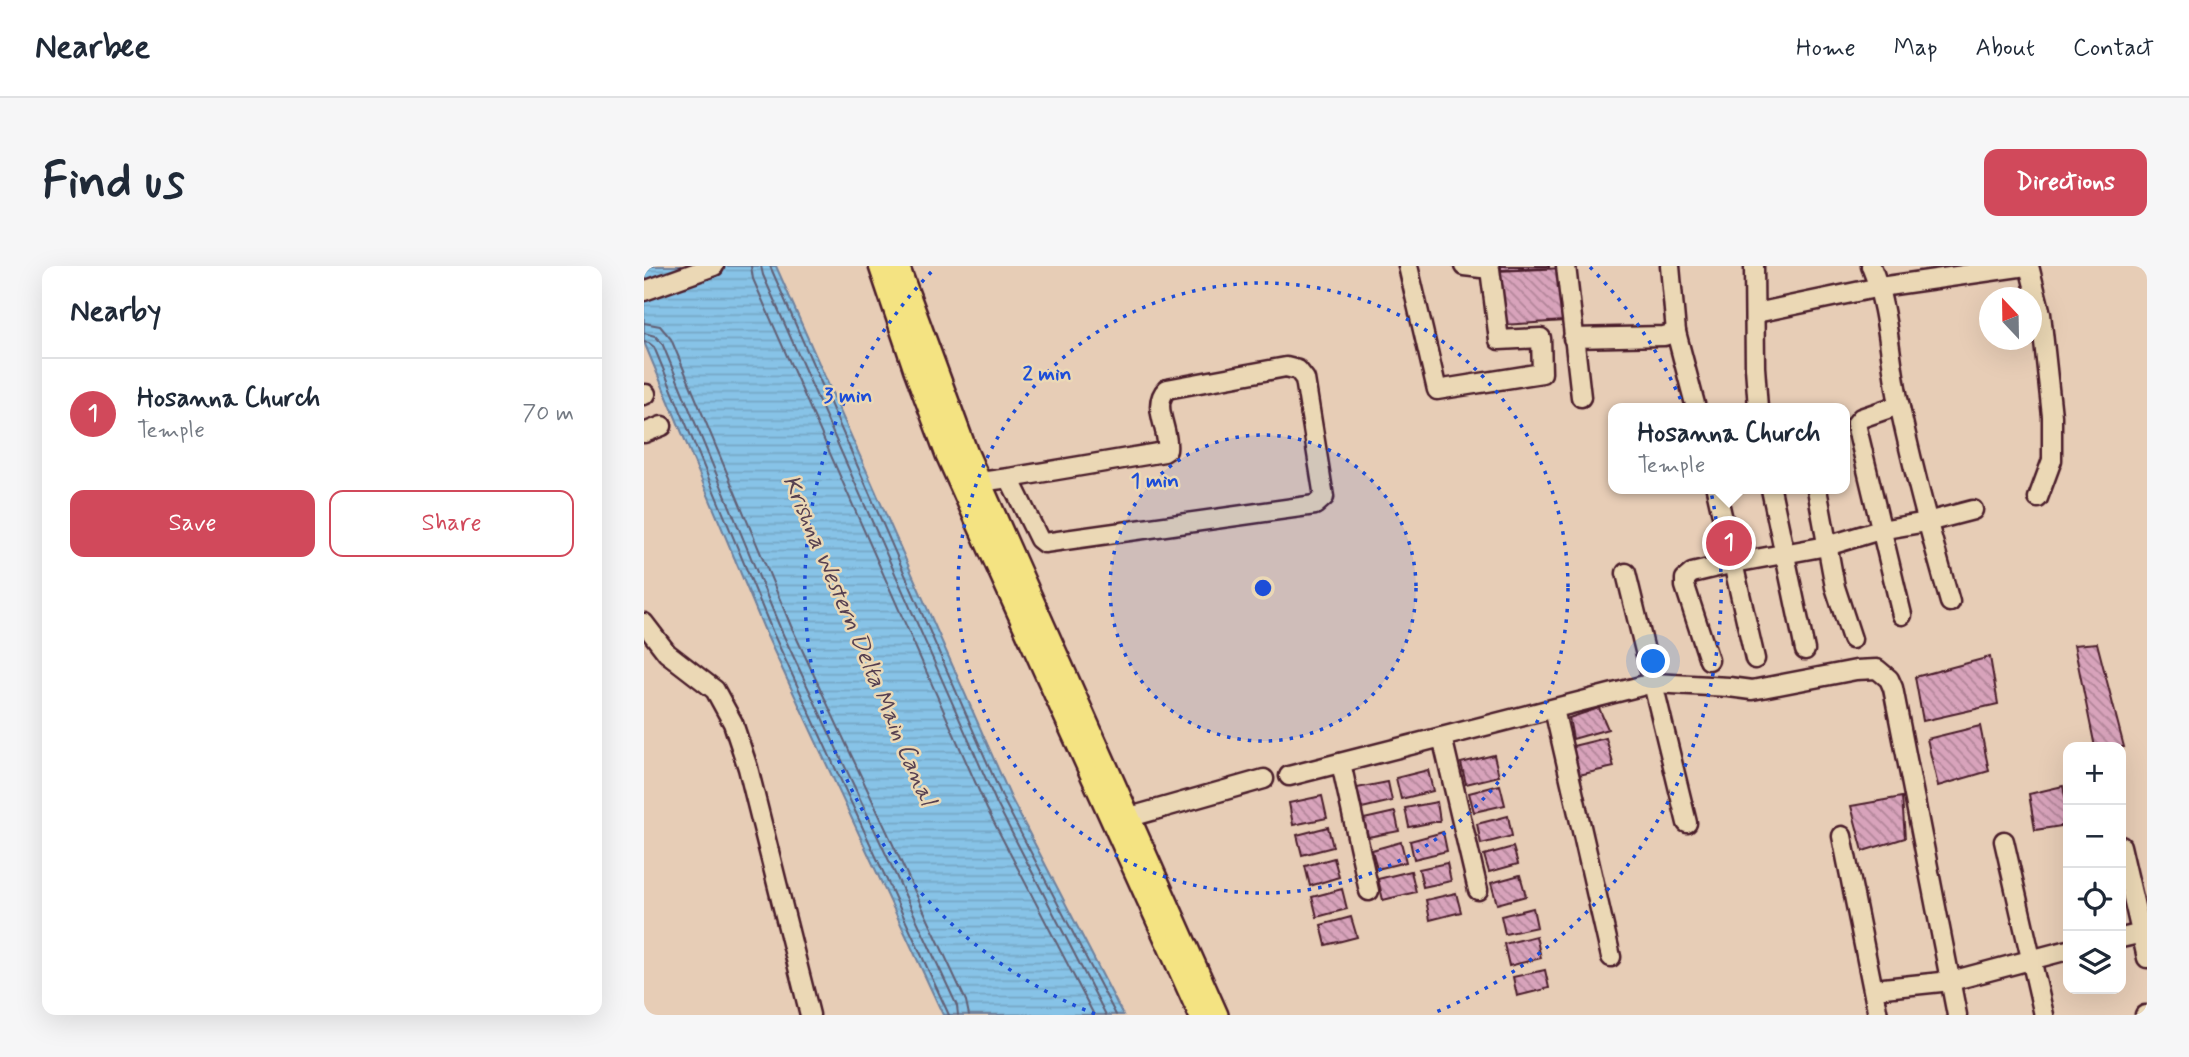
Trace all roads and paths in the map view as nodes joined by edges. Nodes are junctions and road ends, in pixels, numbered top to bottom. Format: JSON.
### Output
{"nodes":[{"id":1,"x":714,"y":266,"type":"edge"},
{"id":2,"x":880,"y":266,"type":"edge"},
{"id":3,"x":898,"y":266,"type":"edge"},
{"id":4,"x":1408,"y":266,"type":"edge"},
{"id":5,"x":1464,"y":266,"type":"edge"},
{"id":6,"x":1566,"y":266,"type":"edge"},
{"id":7,"x":1670,"y":266,"type":"edge"},
{"id":8,"x":1754,"y":266,"type":"edge"},
{"id":9,"x":1871,"y":266,"type":"edge"},
{"id":10,"x":2027,"y":266,"type":"edge"},
{"id":11,"x":1880,"y":287,"type":"junction"},
{"id":12,"x":644,"y":290,"type":"edge"},
{"id":13,"x":1756,"y":313,"type":"junction"},
{"id":14,"x":1676,"y":332,"type":"junction"},
{"id":15,"x":1573,"y":338,"type":"junction"},
{"id":16,"x":1581,"y":397,"type":"dead end"},
{"id":17,"x":1695,"y":403,"type":"edge"},
{"id":18,"x":1758,"y":403,"type":"edge"},
{"id":19,"x":1899,"y":405,"type":"junction"},
{"id":20,"x":662,"y":426,"type":"dead end"},
{"id":21,"x":644,"y":433,"type":"edge"},
{"id":22,"x":1009,"y":478,"type":"junction"},
{"id":23,"x":979,"y":482,"type":"junction"},
{"id":24,"x":1717,"y":494,"type":"edge"},
{"id":25,"x":1772,"y":494,"type":"edge"},
{"id":26,"x":1818,"y":494,"type":"edge"},
{"id":27,"x":2038,"y":498,"type":"dead end"},
{"id":28,"x":1973,"y":510,"type":"dead end"},
{"id":29,"x":1927,"y":522,"type":"junction"},
{"id":30,"x":1880,"y":530,"type":"junction"},
{"id":31,"x":1827,"y":546,"type":"junction"},
{"id":32,"x":999,"y":548,"type":"junction"},
{"id":33,"x":1783,"y":554,"type":"junction"},
{"id":34,"x":1734,"y":563,"type":"junction"},
{"id":35,"x":1626,"y":573,"type":"dead end"},
{"id":36,"x":1950,"y":602,"type":"dead end"},
{"id":37,"x":1902,"y":615,"type":"dead end"},
{"id":38,"x":644,"y":623,"type":"edge"},
{"id":39,"x":1852,"y":639,"type":"dead end"},
{"id":40,"x":1805,"y":650,"type":"dead end"},
{"id":41,"x":1755,"y":659,"type":"dead end"},
{"id":42,"x":1709,"y":660,"type":"dead end"},
{"id":43,"x":1653,"y":683,"type":"junction"},
{"id":44,"x":1553,"y":709,"type":"junction"},
{"id":45,"x":1442,"y":737,"type":"junction"},
{"id":46,"x":1341,"y":763,"type":"junction"},
{"id":47,"x":1289,"y":776,"type":"dead end"},
{"id":48,"x":1264,"y":779,"type":"dead end"},
{"id":49,"x":1121,"y":820,"type":"junction"},
{"id":50,"x":1687,"y":823,"type":"dead end"},
{"id":51,"x":1842,"y":836,"type":"dead end"},
{"id":52,"x":2004,"y":841,"type":"dead end"},
{"id":53,"x":2126,"y":865,"type":"edge"},
{"id":54,"x":1478,"y":890,"type":"dead end"},
{"id":55,"x":1369,"y":891,"type":"dead end"},
{"id":56,"x":2144,"y":933,"type":"edge"},
{"id":57,"x":2126,"y":937,"type":"edge"},
{"id":58,"x":2063,"y":951,"type":"edge"},
{"id":59,"x":1611,"y":957,"type":"dead end"},
{"id":60,"x":2147,"y":958,"type":"edge"},
{"id":61,"x":2031,"y":959,"type":"junction"},
{"id":62,"x":1951,"y":981,"type":"junction"},
{"id":63,"x":1195,"y":985,"type":"junction"},
{"id":64,"x":1874,"y":989,"type":"junction"},
{"id":65,"x":810,"y":1015,"type":"edge"},
{"id":66,"x":1200,"y":1015,"type":"edge"},
{"id":67,"x":1217,"y":1015,"type":"edge"},
{"id":68,"x":1878,"y":1015,"type":"edge"},
{"id":69,"x":1957,"y":1015,"type":"edge"},
{"id":70,"x":2043,"y":1015,"type":"edge"}],
"edges":[{"from":1,"to":12,"type":"street"},
{"from":2,"to":32,"type":"main road"},
{"from":3,"to":23,"type":"main road"},
{"from":4,"to":5,"type":"street"},
{"from":6,"to":15,"type":"street"},
{"from":7,"to":14,"type":"street"},
{"from":8,"to":13,"type":"street"},
{"from":9,"to":11,"type":"street"},
{"from":10,"to":11,"type":"street"},
{"from":10,"to":27,"type":"street"},
{"from":11,"to":13,"type":"street"},
{"from":11,"to":19,"type":"street"},
{"from":13,"to":18,"type":"street"},
{"from":14,"to":15,"type":"street"},
{"from":14,"to":17,"type":"street"},
{"from":15,"to":16,"type":"street"},
{"from":19,"to":29,"type":"street"},
{"from":19,"to":30,"type":"street"},
{"from":20,"to":21,"type":"street"},
{"from":22,"to":22,"type":"street"},
{"from":22,"to":23,"type":"street"},
{"from":23,"to":32,"type":"main road"},
{"from":24,"to":34,"type":"street"},
{"from":25,"to":33,"type":"street"},
{"from":26,"to":31,"type":"street"},
{"from":28,"to":29,"type":"street"},
{"from":29,"to":30,"type":"street"},
{"from":29,"to":36,"type":"street"},
{"from":30,"to":31,"type":"street"},
{"from":30,"to":37,"type":"street"},
{"from":31,"to":33,"type":"street"},
{"from":31,"to":39,"type":"street"},
{"from":32,"to":49,"type":"main road"},
{"from":33,"to":34,"type":"street"},
{"from":33,"to":40,"type":"street"},
{"from":34,"to":41,"type":"street"},
{"from":34,"to":42,"type":"street"},
{"from":35,"to":43,"type":"street"},
{"from":38,"to":65,"type":"street"},
{"from":43,"to":44,"type":"street"},
{"from":43,"to":50,"type":"street"},
{"from":43,"to":62,"type":"street"},
{"from":44,"to":45,"type":"street"},
{"from":44,"to":59,"type":"street"},
{"from":45,"to":46,"type":"street"},
{"from":45,"to":54,"type":"street"},
{"from":46,"to":47,"type":"street"},
{"from":46,"to":55,"type":"street"},
{"from":48,"to":49,"type":"street"},
{"from":49,"to":63,"type":"main road"},
{"from":51,"to":64,"type":"street"},
{"from":52,"to":61,"type":"street"},
{"from":53,"to":56,"type":"street"},
{"from":56,"to":57,"type":"street"},
{"from":56,"to":60,"type":"street"},
{"from":58,"to":61,"type":"street"},
{"from":61,"to":62,"type":"street"},
{"from":61,"to":70,"type":"street"},
{"from":62,"to":64,"type":"street"},
{"from":62,"to":69,"type":"street"},
{"from":63,"to":66,"type":"main road"},
{"from":63,"to":67,"type":"main road"},
{"from":64,"to":68,"type":"street"}]}
